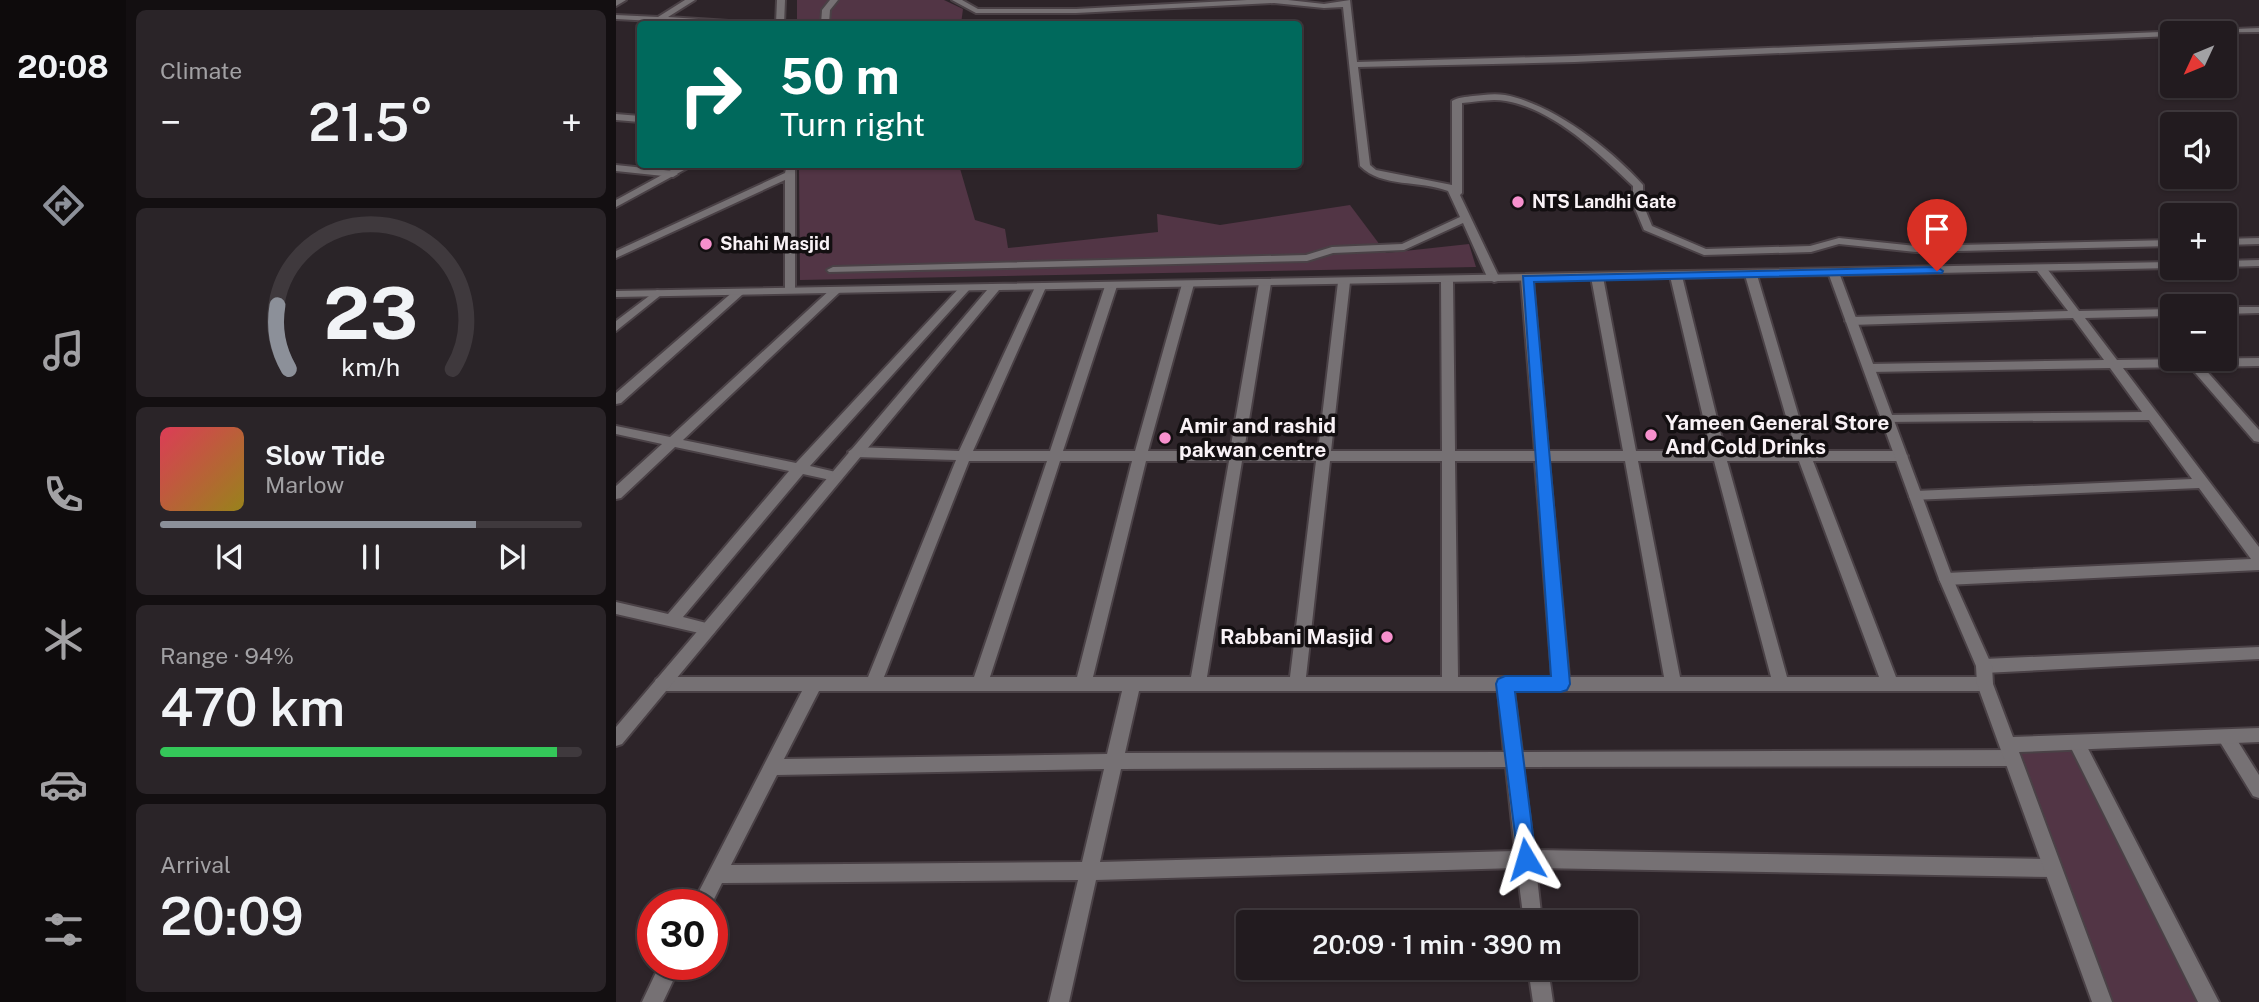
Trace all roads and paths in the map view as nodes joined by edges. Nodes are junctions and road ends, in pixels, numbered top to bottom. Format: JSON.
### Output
{"nodes":[{"id":1,"x":622,"y":0,"type":"edge"},
{"id":2,"x":691,"y":0,"type":"edge"},
{"id":3,"x":780,"y":0,"type":"edge"},
{"id":4,"x":834,"y":0,"type":"edge"},
{"id":5,"x":957,"y":0,"type":"edge"},
{"id":6,"x":1346,"y":2,"type":"edge"},
{"id":7,"x":616,"y":4,"type":"edge"},
{"id":8,"x":616,"y":17,"type":"edge"},
{"id":9,"x":656,"y":20,"type":"junction"},
{"id":10,"x":678,"y":21,"type":"edge"},
{"id":11,"x":780,"y":21,"type":"edge"},
{"id":12,"x":825,"y":21,"type":"edge"},
{"id":13,"x":2259,"y":30,"type":"edge"},
{"id":14,"x":1353,"y":65,"type":"junction"},
{"id":15,"x":616,"y":117,"type":"edge"},
{"id":16,"x":637,"y":119,"type":"edge"},
{"id":17,"x":616,"y":168,"type":"edge"},
{"id":18,"x":683,"y":168,"type":"edge"},
{"id":19,"x":789,"y":169,"type":"edge"},
{"id":20,"x":673,"y":174,"type":"junction"},
{"id":21,"x":1457,"y":193,"type":"junction"},
{"id":22,"x":616,"y":204,"type":"edge"},
{"id":23,"x":1467,"y":217,"type":"junction"},
{"id":24,"x":2259,"y":241,"type":"edge"},
{"id":25,"x":2237,"y":242,"type":"edge"},
{"id":26,"x":2160,"y":243,"type":"edge"},
{"id":27,"x":616,"y":255,"type":"edge"},
{"id":28,"x":2259,"y":263,"type":"edge"},
{"id":29,"x":2237,"y":264,"type":"edge"},
{"id":30,"x":2160,"y":265,"type":"edge"},
{"id":31,"x":2040,"y":268,"type":"junction"},
{"id":32,"x":833,"y":270,"type":"dead end"},
{"id":33,"x":1834,"y":273,"type":"junction"},
{"id":34,"x":1751,"y":275,"type":"junction"},
{"id":35,"x":1676,"y":276,"type":"junction"},
{"id":36,"x":1597,"y":278,"type":"junction"},
{"id":37,"x":1494,"y":279,"type":"junction"},
{"id":38,"x":1527,"y":279,"type":"junction"},
{"id":39,"x":1447,"y":280,"type":"junction"},
{"id":40,"x":1344,"y":282,"type":"junction"},
{"id":41,"x":1265,"y":283,"type":"junction"},
{"id":42,"x":1188,"y":284,"type":"junction"},
{"id":43,"x":1111,"y":286,"type":"junction"},
{"id":44,"x":1040,"y":287,"type":"junction"},
{"id":45,"x":965,"y":288,"type":"junction"},
{"id":46,"x":995,"y":288,"type":"junction"},
{"id":47,"x":836,"y":290,"type":"junction"},
{"id":48,"x":791,"y":291,"type":"junction"},
{"id":49,"x":739,"y":292,"type":"junction"},
{"id":50,"x":657,"y":293,"type":"junction"},
{"id":51,"x":616,"y":294,"type":"edge"},
{"id":52,"x":2237,"y":310,"type":"edge"},
{"id":53,"x":2259,"y":310,"type":"edge"},
{"id":54,"x":2160,"y":312,"type":"edge"},
{"id":55,"x":2075,"y":314,"type":"junction"},
{"id":56,"x":1851,"y":321,"type":"junction"},
{"id":57,"x":616,"y":327,"type":"edge"},
{"id":58,"x":2237,"y":362,"type":"edge"},
{"id":59,"x":2259,"y":362,"type":"edge"},
{"id":60,"x":2160,"y":363,"type":"edge"},
{"id":61,"x":2114,"y":364,"type":"junction"},
{"id":62,"x":1869,"y":368,"type":"junction"},
{"id":63,"x":2200,"y":371,"type":"edge"},
{"id":64,"x":616,"y":400,"type":"edge"},
{"id":65,"x":2152,"y":416,"type":"junction"},
{"id":66,"x":1887,"y":419,"type":"junction"},
{"id":67,"x":616,"y":430,"type":"edge"},
{"id":68,"x":2259,"y":438,"type":"edge"},
{"id":69,"x":673,"y":441,"type":"junction"},
{"id":70,"x":855,"y":452,"type":"junction"},
{"id":71,"x":1324,"y":454,"type":"junction"},
{"id":72,"x":1448,"y":454,"type":"junction"},
{"id":73,"x":1542,"y":454,"type":"junction"},
{"id":74,"x":1057,"y":455,"type":"junction"},
{"id":75,"x":1237,"y":455,"type":"junction"},
{"id":76,"x":1719,"y":455,"type":"junction"},
{"id":77,"x":964,"y":456,"type":"junction"},
{"id":78,"x":1140,"y":456,"type":"junction"},
{"id":79,"x":1628,"y":456,"type":"junction"},
{"id":80,"x":1804,"y":456,"type":"junction"},
{"id":81,"x":1901,"y":457,"type":"junction"},
{"id":82,"x":799,"y":468,"type":"junction"},
{"id":83,"x":835,"y":476,"type":"junction"},
{"id":84,"x":2202,"y":483,"type":"junction"},
{"id":85,"x":616,"y":494,"type":"edge"},
{"id":86,"x":1916,"y":496,"type":"junction"},
{"id":87,"x":2259,"y":558,"type":"edge"},
{"id":88,"x":2259,"y":564,"type":"edge"},
{"id":89,"x":1946,"y":579,"type":"junction"},
{"id":90,"x":619,"y":612,"type":"edge"},
{"id":91,"x":673,"y":620,"type":"junction"},
{"id":92,"x":708,"y":629,"type":"junction"},
{"id":93,"x":2259,"y":653,"type":"edge"},
{"id":94,"x":1984,"y":666,"type":"junction"},
{"id":95,"x":662,"y":684,"type":"junction"},
{"id":96,"x":814,"y":684,"type":"junction"},
{"id":97,"x":873,"y":684,"type":"junction"},
{"id":98,"x":980,"y":684,"type":"junction"},
{"id":99,"x":1083,"y":684,"type":"junction"},
{"id":100,"x":1132,"y":684,"type":"junction"},
{"id":101,"x":1198,"y":684,"type":"junction"},
{"id":102,"x":1297,"y":684,"type":"junction"},
{"id":103,"x":1450,"y":684,"type":"junction"},
{"id":104,"x":1505,"y":684,"type":"junction"},
{"id":105,"x":1561,"y":684,"type":"junction"},
{"id":106,"x":1672,"y":684,"type":"junction"},
{"id":107,"x":1781,"y":684,"type":"junction"},
{"id":108,"x":1889,"y":684,"type":"junction"},
{"id":109,"x":1985,"y":684,"type":"junction"},
{"id":110,"x":2259,"y":735,"type":"edge"},
{"id":111,"x":2225,"y":737,"type":"junction"},
{"id":112,"x":616,"y":738,"type":"edge"},
{"id":113,"x":2076,"y":742,"type":"junction"},
{"id":114,"x":2010,"y":751,"type":"junction"},
{"id":115,"x":1514,"y":758,"type":"junction"},
{"id":116,"x":1117,"y":761,"type":"junction"},
{"id":117,"x":771,"y":767,"type":"junction"},
{"id":118,"x":2259,"y":789,"type":"edge"},
{"id":119,"x":1526,"y":859,"type":"junction"},
{"id":120,"x":2052,"y":868,"type":"junction"},
{"id":121,"x":1090,"y":872,"type":"junction"},
{"id":122,"x":717,"y":874,"type":"junction"},
{"id":123,"x":709,"y":889,"type":"edge"},
{"id":124,"x":1532,"y":910,"type":"edge"},
{"id":125,"x":663,"y":980,"type":"edge"},
{"id":126,"x":1540,"y":980,"type":"edge"},
{"id":127,"x":652,"y":1002,"type":"edge"},
{"id":128,"x":1059,"y":1002,"type":"edge"},
{"id":129,"x":1543,"y":1002,"type":"edge"},
{"id":130,"x":2102,"y":1002,"type":"edge"},
{"id":131,"x":2209,"y":1002,"type":"edge"}],
"edges":[{"from":1,"to":7,"type":"street"},
{"from":2,"to":9,"type":"street"},
{"from":3,"to":11,"type":"street"},
{"from":4,"to":12,"type":"street"},
{"from":5,"to":6,"type":"street"},
{"from":6,"to":14,"type":"street"},
{"from":8,"to":9,"type":"street"},
{"from":9,"to":10,"type":"street"},
{"from":13,"to":14,"type":"street"},
{"from":14,"to":21,"type":"street"},
{"from":15,"to":16,"type":"street"},
{"from":17,"to":20,"type":"street"},
{"from":18,"to":20,"type":"street"},
{"from":19,"to":27,"type":"street"},
{"from":19,"to":48,"type":"street"},
{"from":20,"to":22,"type":"street"},
{"from":21,"to":23,"type":"street"},
{"from":21,"to":26,"type":"street"},
{"from":23,"to":32,"type":"street"},
{"from":23,"to":37,"type":"street"},
{"from":24,"to":25,"type":"street"},
{"from":28,"to":29,"type":"street"},
{"from":30,"to":31,"type":"street"},
{"from":31,"to":33,"type":"street"},
{"from":31,"to":55,"type":"street"},
{"from":33,"to":34,"type":"street"},
{"from":33,"to":56,"type":"street"},
{"from":34,"to":35,"type":"street"},
{"from":34,"to":80,"type":"street"},
{"from":35,"to":36,"type":"street"},
{"from":35,"to":76,"type":"street"},
{"from":36,"to":38,"type":"street"},
{"from":36,"to":79,"type":"street"},
{"from":37,"to":38,"type":"street"},
{"from":37,"to":39,"type":"street"},
{"from":38,"to":73,"type":"street"},
{"from":39,"to":40,"type":"street"},
{"from":39,"to":72,"type":"street"},
{"from":40,"to":41,"type":"street"},
{"from":40,"to":71,"type":"street"},
{"from":41,"to":42,"type":"street"},
{"from":41,"to":75,"type":"street"},
{"from":42,"to":43,"type":"street"},
{"from":42,"to":78,"type":"street"},
{"from":43,"to":44,"type":"street"},
{"from":43,"to":74,"type":"street"},
{"from":44,"to":46,"type":"street"},
{"from":44,"to":77,"type":"street"},
{"from":45,"to":46,"type":"street"},
{"from":45,"to":47,"type":"street"},
{"from":45,"to":82,"type":"street"},
{"from":46,"to":70,"type":"street"},
{"from":47,"to":48,"type":"street"},
{"from":47,"to":69,"type":"street"},
{"from":48,"to":49,"type":"street"},
{"from":49,"to":50,"type":"street"},
{"from":49,"to":64,"type":"street"},
{"from":50,"to":51,"type":"street"},
{"from":50,"to":57,"type":"street"},
{"from":52,"to":53,"type":"street"},
{"from":54,"to":55,"type":"street"},
{"from":55,"to":56,"type":"street"},
{"from":55,"to":61,"type":"street"},
{"from":56,"to":62,"type":"street"},
{"from":58,"to":59,"type":"street"},
{"from":60,"to":61,"type":"street"},
{"from":61,"to":62,"type":"street"},
{"from":61,"to":65,"type":"street"},
{"from":62,"to":66,"type":"street"},
{"from":63,"to":68,"type":"street"},
{"from":65,"to":66,"type":"street"},
{"from":65,"to":84,"type":"street"},
{"from":66,"to":81,"type":"street"},
{"from":67,"to":69,"type":"street"},
{"from":69,"to":82,"type":"street"},
{"from":69,"to":85,"type":"street"},
{"from":70,"to":77,"type":"street"},
{"from":70,"to":83,"type":"street"},
{"from":71,"to":72,"type":"street"},
{"from":71,"to":75,"type":"street"},
{"from":71,"to":102,"type":"street"},
{"from":72,"to":73,"type":"street"},
{"from":72,"to":103,"type":"street"},
{"from":73,"to":79,"type":"street"},
{"from":73,"to":105,"type":"street"},
{"from":74,"to":77,"type":"street"},
{"from":74,"to":78,"type":"street"},
{"from":74,"to":98,"type":"street"},
{"from":75,"to":78,"type":"street"},
{"from":75,"to":101,"type":"street"},
{"from":76,"to":79,"type":"street"},
{"from":76,"to":80,"type":"street"},
{"from":76,"to":107,"type":"street"},
{"from":77,"to":97,"type":"street"},
{"from":78,"to":99,"type":"street"},
{"from":79,"to":106,"type":"street"},
{"from":80,"to":81,"type":"street"},
{"from":80,"to":108,"type":"street"},
{"from":81,"to":86,"type":"street"},
{"from":82,"to":83,"type":"street"},
{"from":82,"to":91,"type":"street"},
{"from":83,"to":92,"type":"street"},
{"from":84,"to":86,"type":"street"},
{"from":84,"to":87,"type":"street"},
{"from":86,"to":89,"type":"street"},
{"from":88,"to":89,"type":"street"},
{"from":89,"to":94,"type":"street"},
{"from":90,"to":91,"type":"street"},
{"from":91,"to":92,"type":"street"},
{"from":92,"to":95,"type":"street"},
{"from":93,"to":94,"type":"street"},
{"from":94,"to":109,"type":"street"},
{"from":95,"to":96,"type":"street"},
{"from":95,"to":112,"type":"street"},
{"from":96,"to":97,"type":"street"},
{"from":96,"to":117,"type":"street"},
{"from":97,"to":98,"type":"street"},
{"from":98,"to":99,"type":"street"},
{"from":99,"to":100,"type":"street"},
{"from":100,"to":101,"type":"street"},
{"from":100,"to":116,"type":"street"},
{"from":101,"to":102,"type":"street"},
{"from":102,"to":103,"type":"street"},
{"from":103,"to":104,"type":"street"},
{"from":104,"to":105,"type":"street"},
{"from":104,"to":115,"type":"street"},
{"from":105,"to":106,"type":"street"},
{"from":106,"to":107,"type":"street"},
{"from":107,"to":108,"type":"street"},
{"from":108,"to":109,"type":"street"},
{"from":109,"to":114,"type":"street"},
{"from":110,"to":111,"type":"street"},
{"from":111,"to":113,"type":"street"},
{"from":111,"to":118,"type":"street"},
{"from":113,"to":114,"type":"street"},
{"from":113,"to":131,"type":"street"},
{"from":114,"to":115,"type":"street"},
{"from":114,"to":120,"type":"street"},
{"from":115,"to":116,"type":"street"},
{"from":115,"to":119,"type":"street"},
{"from":116,"to":117,"type":"street"},
{"from":116,"to":121,"type":"street"},
{"from":117,"to":122,"type":"street"},
{"from":119,"to":120,"type":"street"},
{"from":119,"to":121,"type":"street"},
{"from":119,"to":124,"type":"street"},
{"from":120,"to":130,"type":"street"},
{"from":121,"to":122,"type":"street"},
{"from":121,"to":128,"type":"street"},
{"from":122,"to":123,"type":"street"},
{"from":125,"to":127,"type":"street"},
{"from":126,"to":129,"type":"street"}]}
